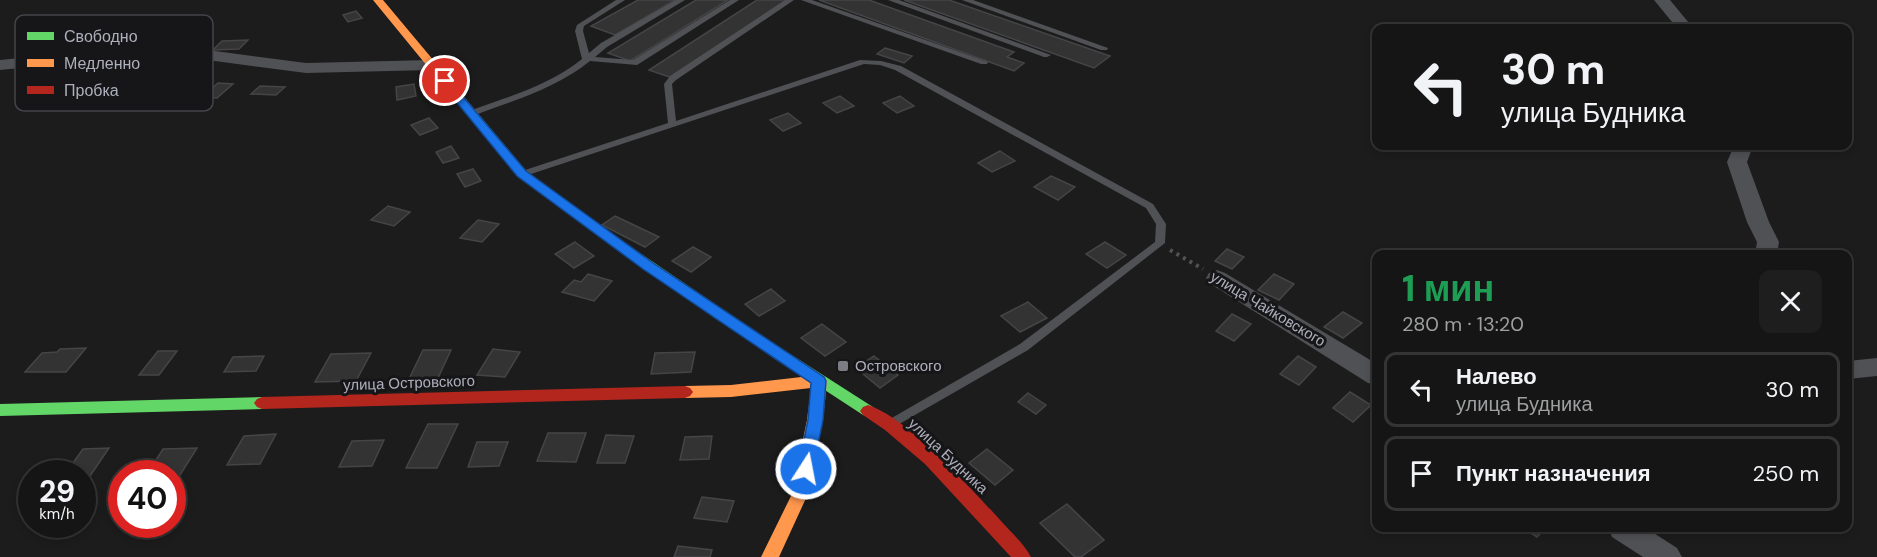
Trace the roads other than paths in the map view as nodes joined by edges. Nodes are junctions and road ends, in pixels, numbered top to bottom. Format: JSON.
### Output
{"nodes":[{"id":1,"x":378,"y":0,"type":"edge"},
{"id":2,"x":621,"y":0,"type":"edge"},
{"id":3,"x":681,"y":0,"type":"edge"},
{"id":4,"x":735,"y":0,"type":"edge"},
{"id":5,"x":790,"y":0,"type":"edge"},
{"id":6,"x":805,"y":0,"type":"edge"},
{"id":7,"x":892,"y":0,"type":"edge"},
{"id":8,"x":966,"y":0,"type":"edge"},
{"id":9,"x":1662,"y":0,"type":"edge"},
{"id":10,"x":1681,"y":24,"type":"edge"},
{"id":11,"x":1104,"y":48,"type":"dead end"},
{"id":12,"x":1047,"y":55,"type":"dead end"},
{"id":13,"x":213,"y":56,"type":"edge"},
{"id":14,"x":586,"y":58,"type":"junction"},
{"id":15,"x":984,"y":62,"type":"dead end"},
{"id":16,"x":15,"y":63,"type":"edge"},
{"id":17,"x":0,"y":65,"type":"edge"},
{"id":18,"x":431,"y":65,"type":"junction"},
{"id":19,"x":472,"y":113,"type":"junction"},
{"id":20,"x":672,"y":124,"type":"junction"},
{"id":21,"x":1742,"y":150,"type":"edge"},
{"id":22,"x":522,"y":174,"type":"junction"},
{"id":23,"x":1767,"y":250,"type":"edge"},
{"id":24,"x":1217,"y":278,"type":"road end"},
{"id":25,"x":1877,"y":367,"type":"edge"},
{"id":26,"x":1852,"y":370,"type":"edge"},
{"id":27,"x":1372,"y":373,"type":"edge"},
{"id":28,"x":819,"y":381,"type":"junction"},
{"id":29,"x":0,"y":410,"type":"edge"},
{"id":30,"x":890,"y":424,"type":"junction"},
{"id":31,"x":1628,"y":532,"type":"edge"},
{"id":32,"x":770,"y":557,"type":"edge"},
{"id":33,"x":1022,"y":557,"type":"edge"},
{"id":34,"x":1667,"y":557,"type":"edge"}],
"edges":[{"from":1,"to":18,"type":"street","name":"улица Будника"},
{"from":2,"to":14,"type":"lane"},
{"from":3,"to":14,"type":"lane"},
{"from":4,"to":14,"type":"lane"},
{"from":5,"to":20,"type":"lane"},
{"from":6,"to":15,"type":"lane"},
{"from":7,"to":12,"type":"lane"},
{"from":8,"to":11,"type":"lane"},
{"from":9,"to":10,"type":"street"},
{"from":13,"to":18,"type":"street"},
{"from":14,"to":19,"type":"lane"},
{"from":16,"to":17,"type":"street"},
{"from":18,"to":19,"type":"street","name":"улица Будника"},
{"from":19,"to":22,"type":"street","name":"улица Будника"},
{"from":20,"to":22,"type":"lane"},
{"from":20,"to":30,"type":"lane"},
{"from":21,"to":23,"type":"street"},
{"from":22,"to":28,"type":"street","name":"улица Будника"},
{"from":24,"to":27,"type":"street","name":"улица Чайковского"},
{"from":25,"to":26,"type":"street"},
{"from":28,"to":29,"type":"street","name":"улица Островского"},
{"from":28,"to":30,"type":"street","name":"улица Будника"},
{"from":28,"to":32,"type":"street"},
{"from":30,"to":33,"type":"street","name":"улица Будника"},
{"from":31,"to":34,"type":"street"}]}
